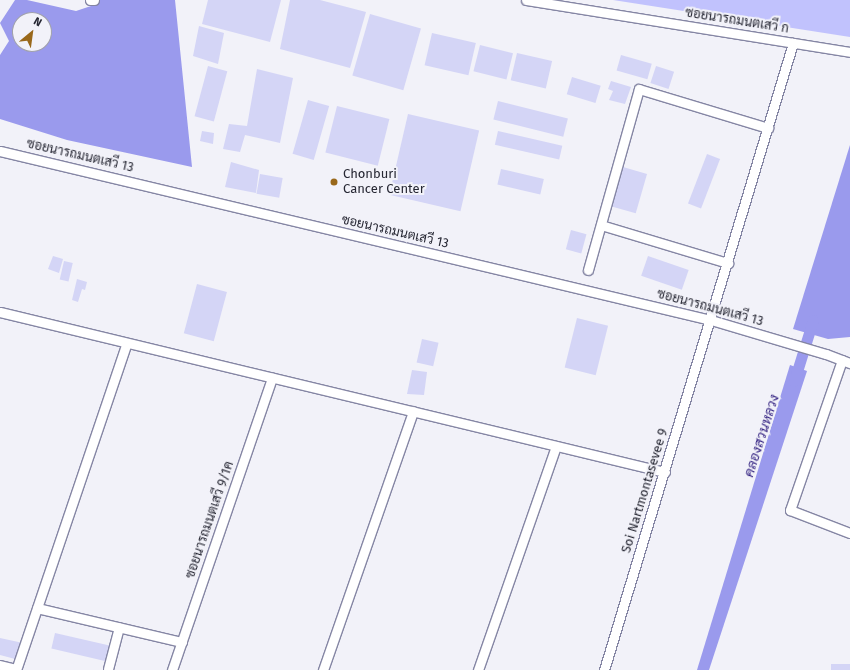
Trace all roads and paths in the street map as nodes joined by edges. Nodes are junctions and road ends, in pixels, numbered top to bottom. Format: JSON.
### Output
{"nodes":[{"id":1,"x":90,"y":0,"type":"edge"},
{"id":2,"x":94,"y":0,"type":"edge"},
{"id":3,"x":526,"y":0,"type":"edge"},
{"id":4,"x":793,"y":43,"type":"junction"},
{"id":5,"x":850,"y":52,"type":"edge"},
{"id":6,"x":768,"y":128,"type":"junction"},
{"id":7,"x":0,"y":151,"type":"edge"},
{"id":8,"x":601,"y":225,"type":"junction"},
{"id":9,"x":728,"y":264,"type":"junction"},
{"id":10,"x":588,"y":270,"type":"dead end"},
{"id":11,"x":0,"y":312,"type":"edge"},
{"id":12,"x":711,"y":320,"type":"junction"},
{"id":13,"x":127,"y":343,"type":"junction"},
{"id":14,"x":846,"y":362,"type":"edge"},
{"id":15,"x":272,"y":378,"type":"junction"},
{"id":16,"x":413,"y":411,"type":"junction"},
{"id":17,"x":556,"y":446,"type":"junction"},
{"id":18,"x":665,"y":472,"type":"junction"},
{"id":19,"x":850,"y":533,"type":"edge"},
{"id":20,"x":37,"y":608,"type":"junction"},
{"id":21,"x":119,"y":627,"type":"junction"},
{"id":22,"x":182,"y":642,"type":"junction"},
{"id":23,"x":0,"y":665,"type":"edge"},
{"id":24,"x":108,"y":669,"type":"edge"},
{"id":25,"x":16,"y":670,"type":"edge"},
{"id":26,"x":172,"y":670,"type":"edge"},
{"id":27,"x":323,"y":670,"type":"edge"},
{"id":28,"x":478,"y":670,"type":"edge"},
{"id":29,"x":604,"y":670,"type":"edge"}],
"edges":[{"from":1,"to":2,"type":"street"},
{"from":3,"to":4,"type":"street","name":"ซอยนารถมนตเสวี ก"},
{"from":4,"to":5,"type":"street","name":"ซอยนารถมนตเสวี ก"},
{"from":4,"to":6,"type":"street","name":"Soi Nartmontasevee 9"},
{"from":6,"to":8,"type":"street"},
{"from":6,"to":9,"type":"street","name":"Soi Nartmontasevee 9"},
{"from":7,"to":12,"type":"street","name":"ซอยนารถมนตเสวี 13"},
{"from":8,"to":9,"type":"street"},
{"from":8,"to":10,"type":"street"},
{"from":9,"to":12,"type":"street","name":"Soi Nartmontasevee 9"},
{"from":11,"to":13,"type":"street"},
{"from":12,"to":14,"type":"street","name":"ซอยนารถมนตเสวี 13"},
{"from":12,"to":18,"type":"street","name":"Soi Nartmontasevee 9"},
{"from":13,"to":15,"type":"street"},
{"from":13,"to":20,"type":"street"},
{"from":14,"to":19,"type":"street"},
{"from":15,"to":16,"type":"street"},
{"from":15,"to":22,"type":"street","name":"ซอยนารถมนตเสวี 9/1ค"},
{"from":16,"to":17,"type":"street"},
{"from":16,"to":27,"type":"street"},
{"from":17,"to":18,"type":"street"},
{"from":17,"to":28,"type":"street"},
{"from":18,"to":29,"type":"street","name":"Soi Nartmontasevee 9"},
{"from":20,"to":21,"type":"street"},
{"from":20,"to":25,"type":"street"},
{"from":21,"to":22,"type":"street"},
{"from":21,"to":24,"type":"street"},
{"from":22,"to":26,"type":"street","name":"ซอยนารถมนตเสวี 9/1ค"},
{"from":23,"to":25,"type":"street"}]}
